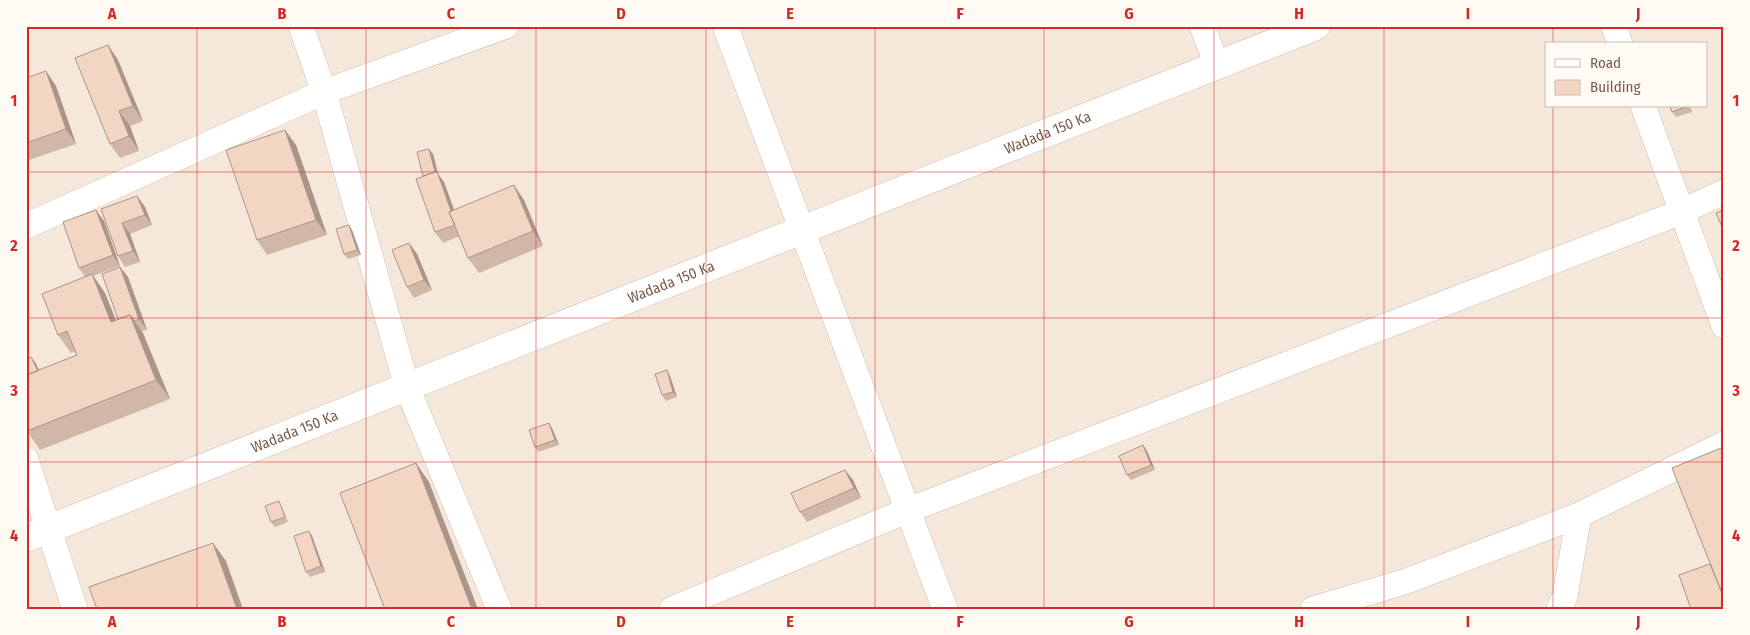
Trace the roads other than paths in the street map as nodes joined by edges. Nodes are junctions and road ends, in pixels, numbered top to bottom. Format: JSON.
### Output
{"nodes":[{"id":1,"x":301,"y":26,"type":"edge"},
{"id":2,"x":506,"y":26,"type":"edge"},
{"id":3,"x":725,"y":26,"type":"edge"},
{"id":4,"x":1202,"y":26,"type":"edge"},
{"id":5,"x":1316,"y":26,"type":"edge"},
{"id":6,"x":1614,"y":26,"type":"edge"},
{"id":7,"x":1619,"y":42,"type":"edge"},
{"id":8,"x":1217,"y":65,"type":"junction"},
{"id":9,"x":324,"y":92,"type":"junction"},
{"id":10,"x":1644,"y":108,"type":"edge"},
{"id":11,"x":1724,"y":192,"type":"edge"},
{"id":12,"x":1680,"y":212,"type":"junction"},
{"id":13,"x":26,"y":226,"type":"edge"},
{"id":14,"x":803,"y":230,"type":"junction"},
{"id":15,"x":1724,"y":326,"type":"edge"},
{"id":16,"x":407,"y":387,"type":"junction"},
{"id":17,"x":1724,"y":444,"type":"edge"},
{"id":18,"x":26,"y":460,"type":"edge"},
{"id":19,"x":906,"y":511,"type":"junction"},
{"id":20,"x":1579,"y":515,"type":"junction"},
{"id":21,"x":38,"y":533,"type":"edge"},
{"id":22,"x":75,"y":609,"type":"edge"},
{"id":23,"x":500,"y":609,"type":"edge"},
{"id":24,"x":672,"y":609,"type":"edge"},
{"id":25,"x":945,"y":609,"type":"edge"},
{"id":26,"x":1313,"y":609,"type":"edge"},
{"id":27,"x":1559,"y":609,"type":"edge"}],
"edges":[{"from":1,"to":9,"type":"street"},
{"from":2,"to":9,"type":"street"},
{"from":3,"to":14,"type":"street"},
{"from":4,"to":8,"type":"street"},
{"from":5,"to":8,"type":"street","name":"Wadada 150 Ka"},
{"from":6,"to":7,"type":"street"},
{"from":8,"to":14,"type":"street","name":"Wadada 150 Ka"},
{"from":9,"to":13,"type":"street"},
{"from":9,"to":16,"type":"street"},
{"from":10,"to":12,"type":"street"},
{"from":11,"to":12,"type":"street"},
{"from":12,"to":15,"type":"street"},
{"from":12,"to":19,"type":"street"},
{"from":14,"to":16,"type":"street","name":"Wadada 150 Ka"},
{"from":14,"to":19,"type":"street"},
{"from":16,"to":21,"type":"street","name":"Wadada 150 Ka"},
{"from":16,"to":23,"type":"street"},
{"from":17,"to":20,"type":"street"},
{"from":18,"to":21,"type":"street"},
{"from":19,"to":24,"type":"street"},
{"from":19,"to":25,"type":"street"},
{"from":20,"to":26,"type":"street"},
{"from":20,"to":27,"type":"street"},
{"from":21,"to":22,"type":"street"}]}
